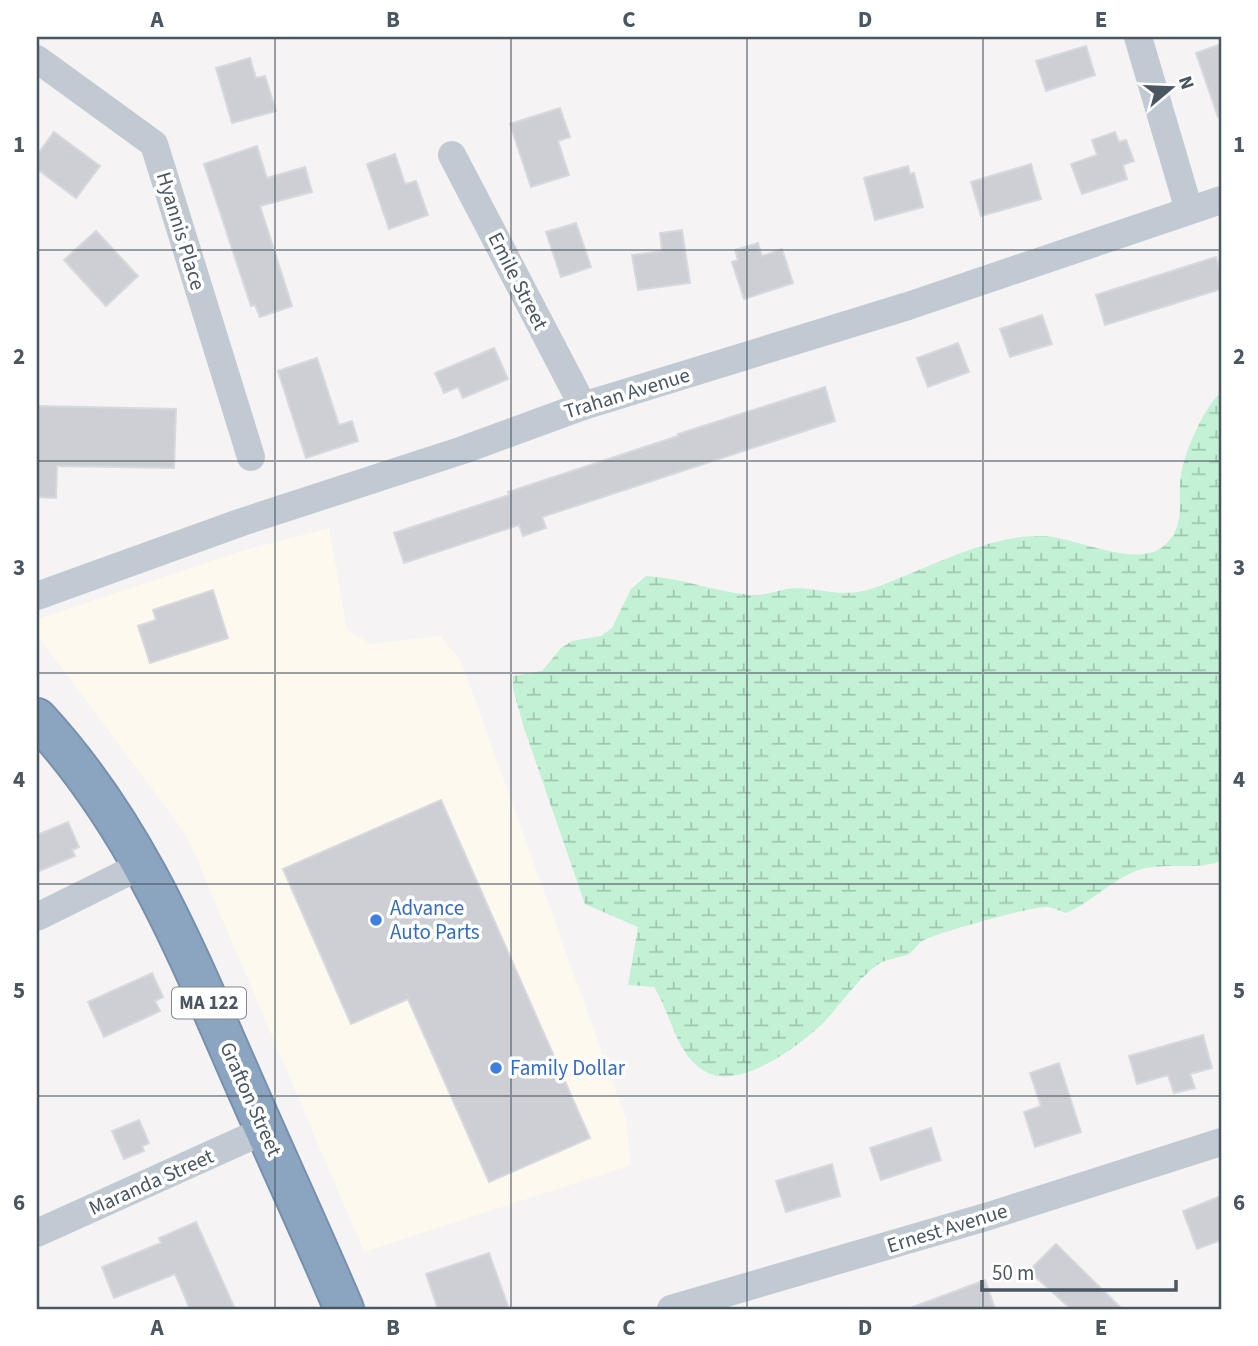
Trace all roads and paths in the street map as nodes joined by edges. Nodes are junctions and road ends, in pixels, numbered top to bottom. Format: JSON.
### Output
{"nodes":[{"id":1,"x":1138,"y":37,"type":"edge"},
{"id":2,"x":37,"y":60,"type":"edge"},
{"id":3,"x":452,"y":155,"type":"dead end"},
{"id":4,"x":1221,"y":200,"type":"edge"},
{"id":5,"x":1189,"y":210,"type":"junction"},
{"id":6,"x":583,"y":406,"type":"junction"},
{"id":7,"x":251,"y":457,"type":"dead end"},
{"id":8,"x":37,"y":596,"type":"edge"},
{"id":9,"x":37,"y":718,"type":"edge"},
{"id":10,"x":142,"y":865,"type":"junction"},
{"id":11,"x":37,"y":917,"type":"edge"},
{"id":12,"x":265,"y":1130,"type":"junction"},
{"id":13,"x":1221,"y":1142,"type":"edge"},
{"id":14,"x":37,"y":1233,"type":"edge"},
{"id":15,"x":344,"y":1309,"type":"edge"},
{"id":16,"x":671,"y":1309,"type":"edge"}],
"edges":[{"from":1,"to":5,"type":"street"},
{"from":2,"to":7,"type":"street","name":"Hyannis Place"},
{"from":3,"to":6,"type":"street","name":"Emile Street"},
{"from":4,"to":5,"type":"street","name":"Trahan Avenue"},
{"from":5,"to":6,"type":"street","name":"Trahan Avenue"},
{"from":6,"to":8,"type":"street","name":"Trahan Avenue"},
{"from":9,"to":10,"type":"highway","name":"Grafton Street","number":"MA 122"},
{"from":10,"to":11,"type":"street"},
{"from":10,"to":12,"type":"highway","name":"Grafton Street","number":"MA 122"},
{"from":12,"to":14,"type":"street","name":"Maranda Street"},
{"from":12,"to":15,"type":"highway","name":"Grafton Street","number":"MA 122"},
{"from":13,"to":16,"type":"street","name":"Ernest Avenue"}]}
